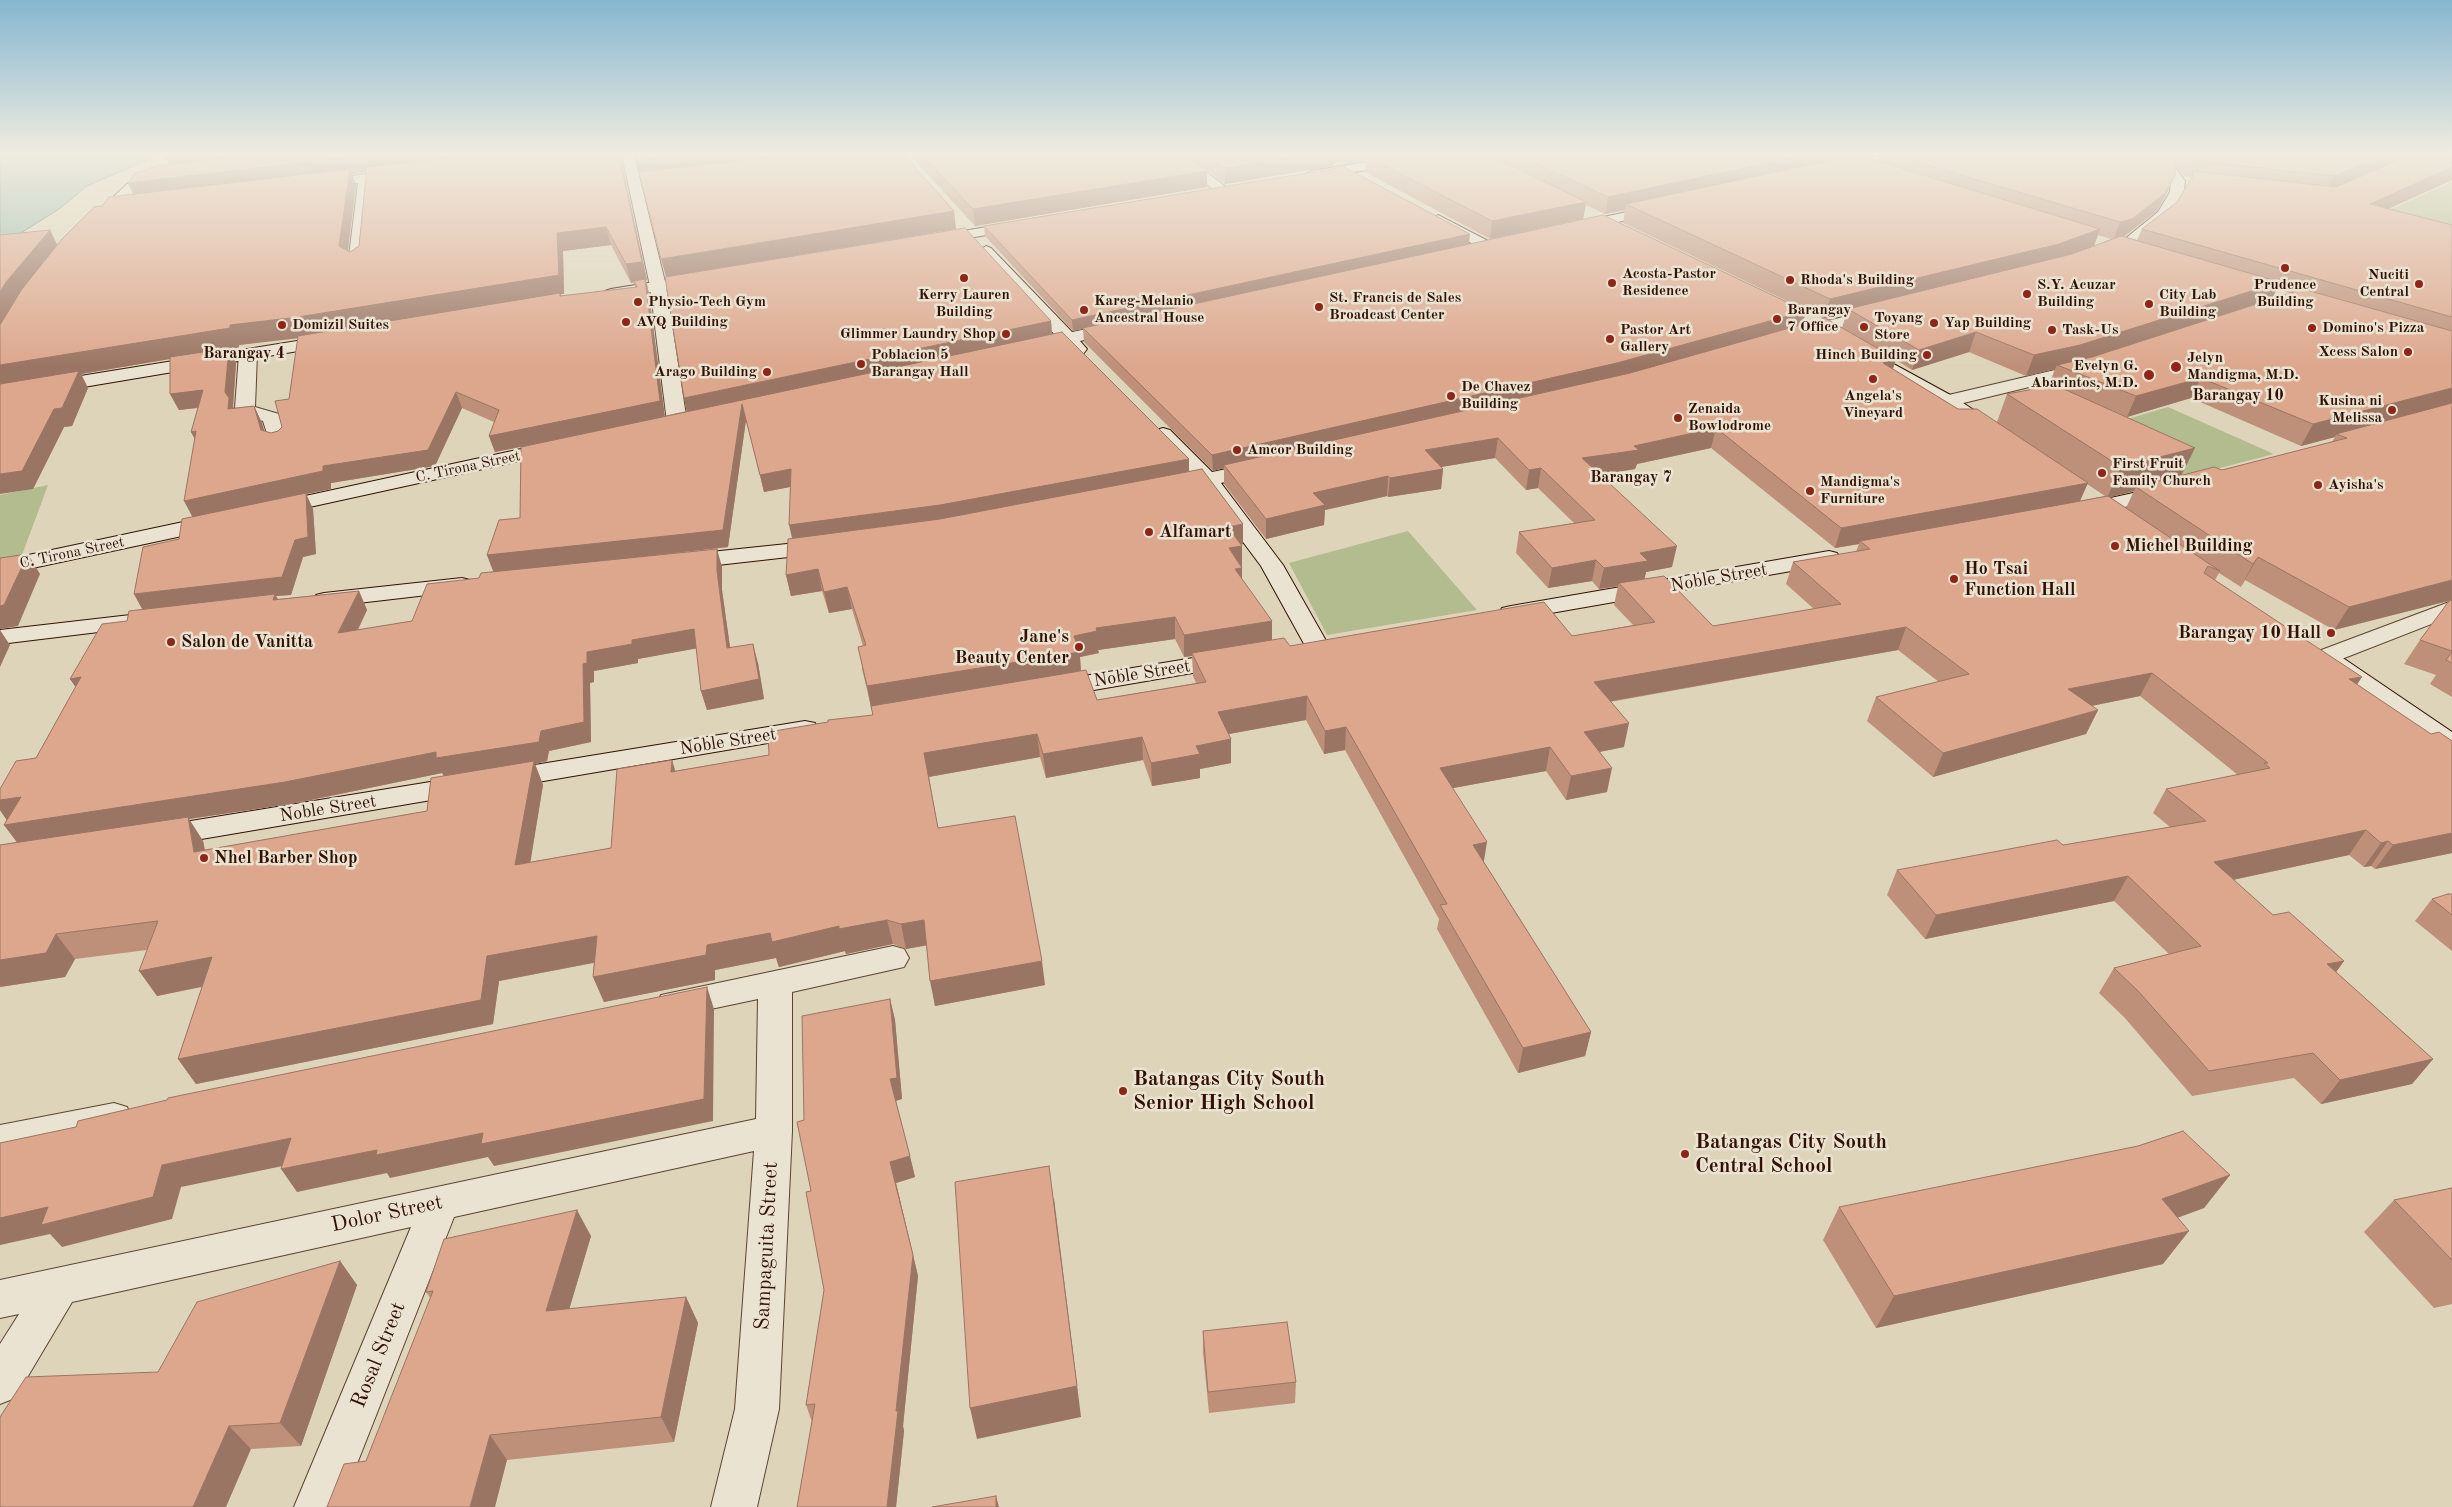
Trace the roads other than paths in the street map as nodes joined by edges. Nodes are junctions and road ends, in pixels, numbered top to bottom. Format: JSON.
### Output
{"nodes":[{"id":1,"x":91,"y":225,"type":"edge"},
{"id":2,"x":360,"y":225,"type":"edge"},
{"id":3,"x":643,"y":225,"type":"edge"},
{"id":4,"x":962,"y":225,"type":"edge"},
{"id":5,"x":1018,"y":225,"type":"edge"},
{"id":6,"x":1450,"y":225,"type":"edge"},
{"id":7,"x":1581,"y":225,"type":"edge"},
{"id":8,"x":1612,"y":225,"type":"edge"},
{"id":9,"x":2150,"y":225,"type":"edge"},
{"id":10,"x":1558,"y":230,"type":"edge"},
{"id":11,"x":83,"y":234,"type":"edge"},
{"id":12,"x":970,"y":234,"type":"junction"},
{"id":13,"x":1629,"y":234,"type":"edge"},
{"id":14,"x":2090,"y":240,"type":"edge"},
{"id":15,"x":921,"y":242,"type":"edge"},
{"id":16,"x":1505,"y":242,"type":"edge"},
{"id":17,"x":1487,"y":246,"type":"junction"},
{"id":18,"x":2115,"y":248,"type":"junction"},
{"id":19,"x":1468,"y":250,"type":"edge"},
{"id":20,"x":2140,"y":255,"type":"edge"},
{"id":21,"x":2082,"y":259,"type":"edge"},
{"id":22,"x":356,"y":264,"type":"edge"},
{"id":23,"x":717,"y":276,"type":"edge"},
{"id":24,"x":658,"y":286,"type":"junction"},
{"id":25,"x":593,"y":297,"type":"edge"},
{"id":26,"x":1896,"y":309,"type":"edge"},
{"id":27,"x":1805,"y":319,"type":"edge"},
{"id":28,"x":1136,"y":323,"type":"edge"},
{"id":29,"x":1822,"y":327,"type":"junction"},
{"id":30,"x":353,"y":337,"type":"edge"},
{"id":31,"x":1784,"y":338,"type":"edge"},
{"id":32,"x":1068,"y":339,"type":"junction"},
{"id":33,"x":1011,"y":351,"type":"edge"},
{"id":34,"x":248,"y":354,"type":"junction"},
{"id":35,"x":1089,"y":360,"type":"edge"},
{"id":36,"x":2105,"y":362,"type":"edge"},
{"id":37,"x":0,"y":395,"type":"edge"},
{"id":38,"x":1947,"y":401,"type":"junction"},
{"id":39,"x":677,"y":422,"type":"edge"},
{"id":40,"x":1152,"y":423,"type":"edge"},
{"id":41,"x":2004,"y":439,"type":"edge"},
{"id":42,"x":278,"y":442,"type":"edge"},
{"id":43,"x":580,"y":443,"type":"edge"},
{"id":44,"x":1275,"y":465,"type":"edge"},
{"id":45,"x":1208,"y":480,"type":"junction"},
{"id":46,"x":2180,"y":488,"type":"edge"},
{"id":47,"x":1153,"y":491,"type":"edge"},
{"id":48,"x":2083,"y":492,"type":"edge"},
{"id":49,"x":2105,"y":507,"type":"junction"},
{"id":50,"x":2066,"y":514,"type":"edge"},
{"id":51,"x":2130,"y":524,"type":"edge"},
{"id":52,"x":849,"y":543,"type":"edge"},
{"id":53,"x":1850,"y":554,"type":"edge"},
{"id":54,"x":664,"y":564,"type":"edge"},
{"id":55,"x":0,"y":568,"type":"edge"},
{"id":56,"x":486,"y":583,"type":"edge"},
{"id":57,"x":307,"y":602,"type":"edge"},
{"id":58,"x":2452,"y":608,"type":"edge"},
{"id":59,"x":1490,"y":616,"type":"edge"},
{"id":60,"x":159,"y":618,"type":"edge"},
{"id":61,"x":0,"y":637,"type":"edge"},
{"id":62,"x":1287,"y":650,"type":"edge"},
{"id":63,"x":1258,"y":655,"type":"edge"},
{"id":64,"x":1032,"y":692,"type":"edge"},
{"id":65,"x":827,"y":726,"type":"edge"},
{"id":66,"x":2452,"y":745,"type":"edge"},
{"id":67,"x":135,"y":840,"type":"edge"},
{"id":68,"x":893,"y":958,"type":"dead end"},
{"id":69,"x":775,"y":983,"type":"junction"},
{"id":70,"x":640,"y":1011,"type":"edge"},
{"id":71,"x":145,"y":1111,"type":"edge"},
{"id":72,"x":774,"y":1131,"type":"junction"},
{"id":73,"x":0,"y":1141,"type":"edge"},
{"id":74,"x":440,"y":1203,"type":"junction"},
{"id":75,"x":60,"y":1285,"type":"junction"},
{"id":76,"x":0,"y":1299,"type":"edge"},
{"id":77,"x":0,"y":1383,"type":"edge"},
{"id":78,"x":317,"y":1507,"type":"edge"},
{"id":79,"x":734,"y":1507,"type":"edge"}],
"edges":[{"from":1,"to":11,"type":"street"},
{"from":2,"to":22,"type":"street"},
{"from":3,"to":24,"type":"street"},
{"from":4,"to":12,"type":"street"},
{"from":5,"to":12,"type":"street"},
{"from":6,"to":17,"type":"street"},
{"from":7,"to":10,"type":"street"},
{"from":8,"to":13,"type":"street"},
{"from":9,"to":18,"type":"street"},
{"from":12,"to":15,"type":"street"},
{"from":12,"to":32,"type":"street"},
{"from":14,"to":18,"type":"street"},
{"from":16,"to":17,"type":"street"},
{"from":17,"to":19,"type":"street"},
{"from":18,"to":20,"type":"street"},
{"from":18,"to":21,"type":"street"},
{"from":23,"to":24,"type":"street"},
{"from":24,"to":25,"type":"street"},
{"from":24,"to":39,"type":"street"},
{"from":26,"to":29,"type":"street"},
{"from":27,"to":29,"type":"street"},
{"from":28,"to":32,"type":"street"},
{"from":29,"to":31,"type":"street"},
{"from":29,"to":38,"type":"street"},
{"from":30,"to":34,"type":"street"},
{"from":32,"to":33,"type":"street"},
{"from":32,"to":35,"type":"street"},
{"from":34,"to":37,"type":"street"},
{"from":34,"to":42,"type":"street"},
{"from":36,"to":38,"type":"street"},
{"from":38,"to":41,"type":"street"},
{"from":40,"to":45,"type":"street"},
{"from":43,"to":55,"type":"street","name":"C. Tirona Street"},
{"from":44,"to":45,"type":"street"},
{"from":45,"to":47,"type":"street"},
{"from":45,"to":62,"type":"street"},
{"from":46,"to":49,"type":"street"},
{"from":48,"to":49,"type":"street"},
{"from":49,"to":50,"type":"street"},
{"from":49,"to":51,"type":"street"},
{"from":52,"to":54,"type":"street"},
{"from":53,"to":59,"type":"street","name":"Noble Street"},
{"from":56,"to":57,"type":"street"},
{"from":58,"to":66,"type":"street"},
{"from":60,"to":61,"type":"street"},
{"from":63,"to":64,"type":"street","name":"Noble Street"},
{"from":65,"to":67,"type":"street","name":"Noble Street"},
{"from":68,"to":69,"type":"street"},
{"from":69,"to":70,"type":"street"},
{"from":69,"to":72,"type":"street","name":"Sampaguita Street"},
{"from":71,"to":73,"type":"street"},
{"from":72,"to":74,"type":"street","name":"Dolor Street"},
{"from":72,"to":79,"type":"street","name":"Sampaguita Street"},
{"from":74,"to":75,"type":"street","name":"Dolor Street"},
{"from":74,"to":78,"type":"street","name":"Rosal Street"},
{"from":75,"to":76,"type":"street","name":"Dolor Street"},
{"from":75,"to":77,"type":"street"}]}
